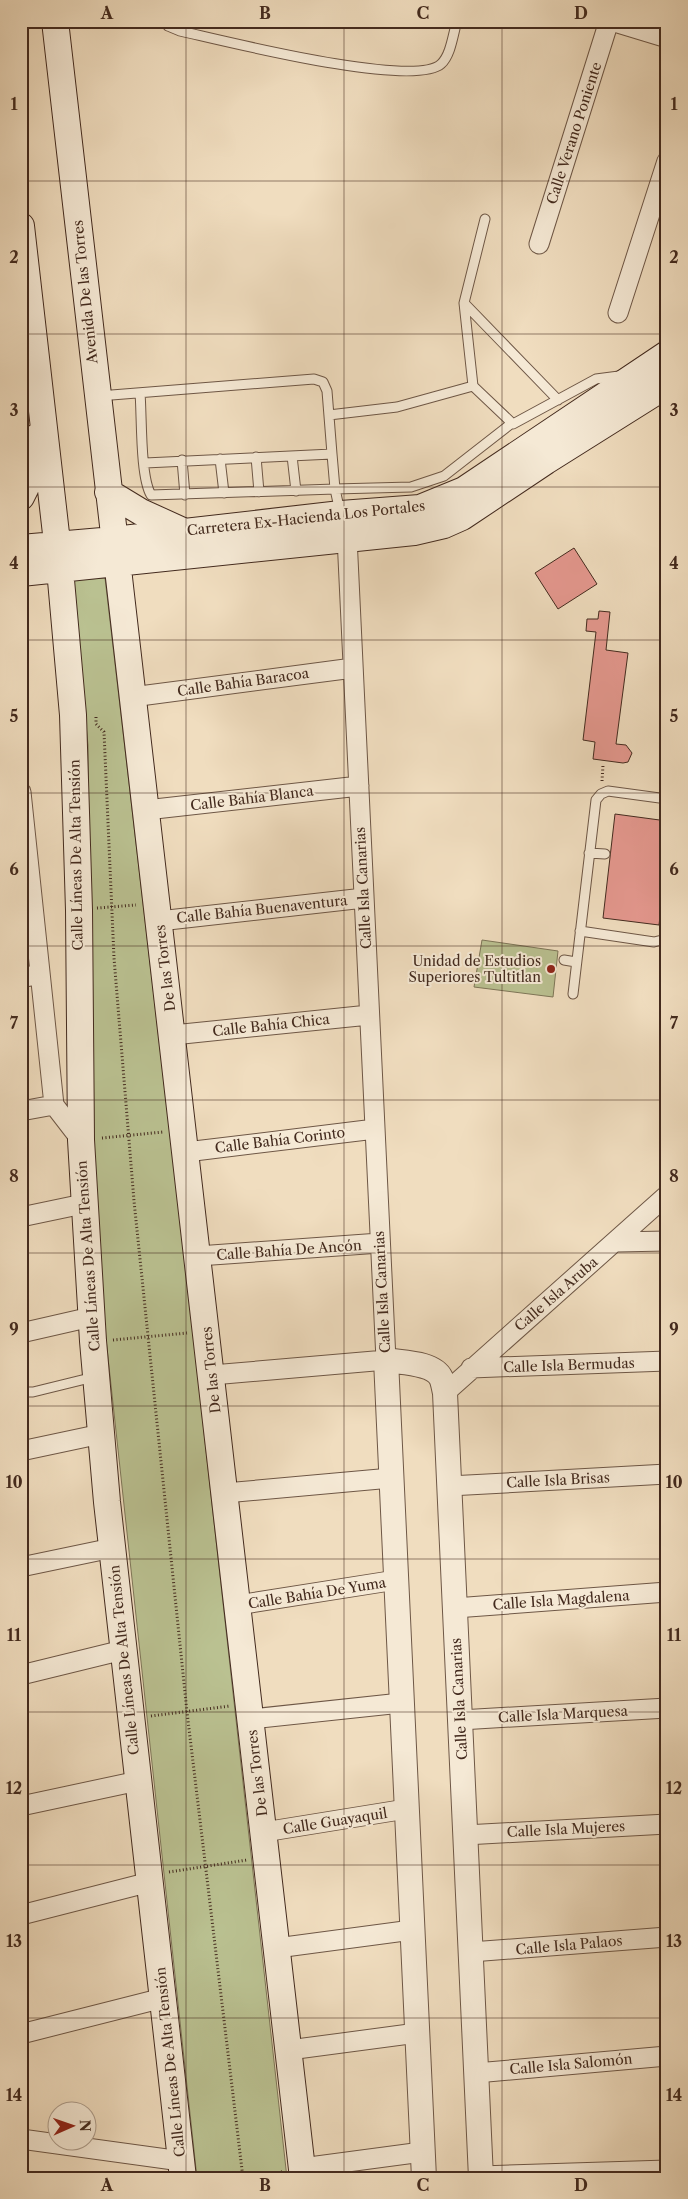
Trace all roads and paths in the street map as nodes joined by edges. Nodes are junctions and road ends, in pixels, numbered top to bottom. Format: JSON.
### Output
{"nodes":[{"id":1,"x":55,"y":21,"type":"edge"},
{"id":2,"x":200,"y":21,"type":"edge"},
{"id":3,"x":456,"y":21,"type":"edge"},
{"id":4,"x":610,"y":21,"type":"edge"},
{"id":5,"x":166,"y":24,"type":"edge"},
{"id":6,"x":667,"y":38,"type":"edge"},
{"id":7,"x":667,"y":161,"type":"edge"},
{"id":8,"x":485,"y":219,"type":"dead end"},
{"id":9,"x":21,"y":226,"type":"edge"},
{"id":10,"x":539,"y":244,"type":"dead end"},
{"id":11,"x":464,"y":303,"type":"junction"},
{"id":12,"x":618,"y":313,"type":"dead end"},
{"id":13,"x":667,"y":354,"type":"edge"},
{"id":14,"x":638,"y":373,"type":"junction"},
{"id":15,"x":667,"y":385,"type":"edge"},
{"id":16,"x":473,"y":386,"type":"junction"},
{"id":17,"x":140,"y":393,"type":"junction"},
{"id":18,"x":97,"y":396,"type":"junction"},
{"id":19,"x":558,"y":400,"type":"junction"},
{"id":20,"x":34,"y":404,"type":"edge"},
{"id":21,"x":329,"y":415,"type":"junction"},
{"id":22,"x":512,"y":423,"type":"junction"},
{"id":23,"x":332,"y":454,"type":"junction"},
{"id":24,"x":292,"y":456,"type":"junction"},
{"id":25,"x":256,"y":457,"type":"junction"},
{"id":26,"x":220,"y":459,"type":"junction"},
{"id":27,"x":182,"y":460,"type":"junction"},
{"id":28,"x":145,"y":463,"type":"junction"},
{"id":29,"x":336,"y":489,"type":"junction"},
{"id":30,"x":296,"y":491,"type":"junction"},
{"id":31,"x":108,"y":492,"type":"junction"},
{"id":32,"x":259,"y":492,"type":"junction"},
{"id":33,"x":224,"y":493,"type":"junction"},
{"id":34,"x":185,"y":495,"type":"junction"},
{"id":35,"x":21,"y":497,"type":"edge"},
{"id":36,"x":344,"y":526,"type":"junction"},
{"id":37,"x":186,"y":532,"type":"junction"},
{"id":38,"x":21,"y":548,"type":"edge"},
{"id":39,"x":115,"y":552,"type":"junction"},
{"id":40,"x":58,"y":557,"type":"junction"},
{"id":41,"x":21,"y":573,"type":"edge"},
{"id":42,"x":353,"y":668,"type":"junction"},
{"id":43,"x":132,"y":697,"type":"junction"},
{"id":44,"x":104,"y":732,"type":"dead end"},
{"id":45,"x":358,"y":786,"type":"junction"},
{"id":46,"x":21,"y":792,"type":"edge"},
{"id":47,"x":667,"y":799,"type":"edge"},
{"id":48,"x":146,"y":810,"type":"junction"},
{"id":49,"x":589,"y":853,"type":"junction"},
{"id":50,"x":605,"y":854,"type":"dead end"},
{"id":51,"x":25,"y":859,"type":"edge"},
{"id":52,"x":364,"y":898,"type":"junction"},
{"id":53,"x":112,"y":907,"type":"junction"},
{"id":54,"x":79,"y":910,"type":"junction"},
{"id":55,"x":158,"y":912,"type":"junction"},
{"id":56,"x":580,"y":930,"type":"junction"},
{"id":57,"x":667,"y":935,"type":"edge"},
{"id":58,"x":564,"y":960,"type":"dead end"},
{"id":59,"x":576,"y":962,"type":"junction"},
{"id":60,"x":40,"y":974,"type":"junction"},
{"id":61,"x":21,"y":978,"type":"edge"},
{"id":62,"x":572,"y":994,"type":"dead end"},
{"id":63,"x":370,"y":1015,"type":"junction"},
{"id":64,"x":172,"y":1035,"type":"junction"},
{"id":65,"x":54,"y":1105,"type":"junction"},
{"id":66,"x":21,"y":1111,"type":"edge"},
{"id":67,"x":375,"y":1128,"type":"junction"},
{"id":68,"x":128,"y":1136,"type":"junction"},
{"id":69,"x":80,"y":1140,"type":"junction"},
{"id":70,"x":185,"y":1141,"type":"junction"},
{"id":71,"x":667,"y":1195,"type":"edge"},
{"id":72,"x":83,"y":1204,"type":"junction"},
{"id":73,"x":21,"y":1217,"type":"edge"},
{"id":74,"x":667,"y":1241,"type":"edge"},
{"id":75,"x":616,"y":1242,"type":"junction"},
{"id":76,"x":380,"y":1243,"type":"junction"},
{"id":77,"x":198,"y":1256,"type":"junction"},
{"id":78,"x":92,"y":1330,"type":"junction"},
{"id":79,"x":207,"y":1332,"type":"junction"},
{"id":80,"x":21,"y":1333,"type":"edge"},
{"id":81,"x":148,"y":1337,"type":"junction"},
{"id":82,"x":386,"y":1360,"type":"junction"},
{"id":83,"x":667,"y":1361,"type":"edge"},
{"id":84,"x":471,"y":1368,"type":"junction"},
{"id":85,"x":212,"y":1375,"type":"junction"},
{"id":86,"x":96,"y":1376,"type":"junction"},
{"id":87,"x":21,"y":1387,"type":"edge"},
{"id":88,"x":445,"y":1394,"type":"junction"},
{"id":89,"x":101,"y":1434,"type":"junction"},
{"id":90,"x":21,"y":1451,"type":"edge"},
{"id":91,"x":667,"y":1474,"type":"edge"},
{"id":92,"x":391,"y":1478,"type":"junction"},
{"id":93,"x":449,"y":1486,"type":"junction"},
{"id":94,"x":225,"y":1492,"type":"junction"},
{"id":95,"x":112,"y":1548,"type":"junction"},
{"id":96,"x":21,"y":1567,"type":"edge"},
{"id":97,"x":396,"y":1580,"type":"junction"},
{"id":98,"x":667,"y":1592,"type":"edge"},
{"id":99,"x":238,"y":1605,"type":"junction"},
{"id":100,"x":455,"y":1608,"type":"junction"},
{"id":101,"x":123,"y":1650,"type":"junction"},
{"id":102,"x":21,"y":1675,"type":"edge"},
{"id":103,"x":402,"y":1703,"type":"junction"},
{"id":104,"x":667,"y":1708,"type":"edge"},
{"id":105,"x":187,"y":1712,"type":"junction"},
{"id":106,"x":250,"y":1712,"type":"junction"},
{"id":107,"x":131,"y":1718,"type":"junction"},
{"id":108,"x":460,"y":1720,"type":"junction"},
{"id":109,"x":138,"y":1781,"type":"junction"},
{"id":110,"x":21,"y":1806,"type":"edge"},
{"id":111,"x":406,"y":1809,"type":"junction"},
{"id":112,"x":667,"y":1824,"type":"edge"},
{"id":113,"x":465,"y":1835,"type":"junction"},
{"id":114,"x":265,"y":1845,"type":"junction"},
{"id":115,"x":206,"y":1866,"type":"junction"},
{"id":116,"x":149,"y":1879,"type":"junction"},
{"id":117,"x":21,"y":1915,"type":"edge"},
{"id":118,"x":412,"y":1930,"type":"junction"},
{"id":119,"x":667,"y":1937,"type":"edge"},
{"id":120,"x":277,"y":1948,"type":"junction"},
{"id":121,"x":471,"y":1952,"type":"junction"},
{"id":122,"x":163,"y":1998,"type":"junction"},
{"id":123,"x":417,"y":2033,"type":"junction"},
{"id":124,"x":21,"y":2034,"type":"edge"},
{"id":125,"x":289,"y":2050,"type":"junction"},
{"id":126,"x":667,"y":2056,"type":"edge"},
{"id":127,"x":476,"y":2073,"type":"junction"},
{"id":128,"x":21,"y":2139,"type":"edge"},
{"id":129,"x":422,"y":2152,"type":"junction"},
{"id":130,"x":182,"y":2169,"type":"edge"},
{"id":131,"x":667,"y":2170,"type":"edge"},
{"id":132,"x":303,"y":2173,"type":"edge"},
{"id":133,"x":481,"y":2177,"type":"edge"},
{"id":134,"x":243,"y":2178,"type":"edge"},
{"id":135,"x":424,"y":2178,"type":"edge"}],
"edges":[{"from":1,"to":18,"type":"main road","name":"Avenida De las Torres"},
{"from":2,"to":5,"type":"lane"},
{"from":3,"to":5,"type":"lane"},
{"from":4,"to":6,"type":"street"},
{"from":4,"to":10,"type":"street","name":"Calle Verano Poniente"},
{"from":7,"to":12,"type":"street"},
{"from":8,"to":11,"type":"lane"},
{"from":9,"to":20,"type":"main road"},
{"from":11,"to":16,"type":"lane"},
{"from":11,"to":19,"type":"lane"},
{"from":13,"to":14,"type":"main road","name":"Carretera Ex-Hacienda Los Portales"},
{"from":14,"to":19,"type":"lane"},
{"from":14,"to":36,"type":"main road","name":"Carretera Ex-Hacienda Los Portales"},
{"from":15,"to":36,"type":"main road","name":"Carretera Ex-Hacienda Los Portales"},
{"from":16,"to":21,"type":"lane"},
{"from":16,"to":22,"type":"lane"},
{"from":17,"to":18,"type":"lane"},
{"from":17,"to":21,"type":"lane"},
{"from":17,"to":28,"type":"lane"},
{"from":18,"to":31,"type":"main road","name":"Avenida De las Torres"},
{"from":19,"to":22,"type":"lane"},
{"from":20,"to":35,"type":"main road"},
{"from":20,"to":40,"type":"main road"},
{"from":21,"to":23,"type":"lane"},
{"from":22,"to":29,"type":"lane"},
{"from":23,"to":24,"type":"lane"},
{"from":23,"to":29,"type":"lane"},
{"from":24,"to":25,"type":"lane"},
{"from":24,"to":30,"type":"lane"},
{"from":25,"to":26,"type":"lane"},
{"from":25,"to":32,"type":"lane"},
{"from":26,"to":27,"type":"lane"},
{"from":26,"to":33,"type":"lane"},
{"from":27,"to":28,"type":"lane"},
{"from":27,"to":34,"type":"lane"},
{"from":28,"to":34,"type":"lane"},
{"from":29,"to":30,"type":"lane"},
{"from":29,"to":36,"type":"lane"},
{"from":30,"to":32,"type":"lane"},
{"from":31,"to":37,"type":"main road"},
{"from":31,"to":39,"type":"main road","name":"Avenida De las Torres"},
{"from":32,"to":33,"type":"lane"},
{"from":33,"to":34,"type":"lane"},
{"from":36,"to":37,"type":"main road","name":"Carretera Ex-Hacienda Los Portales"},
{"from":36,"to":39,"type":"main road","name":"Carretera Ex-Hacienda Los Portales"},
{"from":36,"to":42,"type":"street","name":"Calle Isla Canarias"},
{"from":37,"to":39,"type":"main road","name":"Carretera Ex-Hacienda Los Portales"},
{"from":38,"to":40,"type":"main road","name":"Carretera Ex-Hacienda Los Portales"},
{"from":39,"to":40,"type":"main road","name":"Carretera Ex-Hacienda Los Portales"},
{"from":39,"to":43,"type":"main road","name":"De las Torres"},
{"from":40,"to":41,"type":"main road","name":"Carretera Ex-Hacienda Los Portales"},
{"from":40,"to":54,"type":"main road","name":"Calle Líneas De Alta Tensión"},
{"from":42,"to":43,"type":"street","name":"Calle Bahía Baracoa"},
{"from":42,"to":45,"type":"street","name":"Calle Isla Canarias"},
{"from":43,"to":48,"type":"main road","name":"De las Torres"},
{"from":44,"to":53,"type":"path"},
{"from":45,"to":48,"type":"street","name":"Calle Bahía Blanca"},
{"from":45,"to":52,"type":"street","name":"Calle Isla Canarias"},
{"from":46,"to":51,"type":"street"},
{"from":47,"to":49,"type":"lane"},
{"from":48,"to":55,"type":"main road","name":"De las Torres"},
{"from":49,"to":50,"type":"lane"},
{"from":49,"to":56,"type":"lane"},
{"from":51,"to":60,"type":"street"},
{"from":52,"to":55,"type":"street","name":"Calle Bahía Buenaventura"},
{"from":52,"to":63,"type":"street","name":"Calle Isla Canarias"},
{"from":53,"to":54,"type":"path"},
{"from":53,"to":55,"type":"path"},
{"from":53,"to":68,"type":"path"},
{"from":54,"to":69,"type":"main road","name":"Calle Líneas De Alta Tensión"},
{"from":55,"to":64,"type":"main road","name":"De las Torres"},
{"from":56,"to":57,"type":"lane"},
{"from":56,"to":59,"type":"lane"},
{"from":58,"to":59,"type":"lane"},
{"from":59,"to":62,"type":"lane"},
{"from":60,"to":61,"type":"street"},
{"from":60,"to":65,"type":"street"},
{"from":63,"to":64,"type":"street","name":"Calle Bahía Chica"},
{"from":63,"to":67,"type":"street","name":"Calle Isla Canarias"},
{"from":64,"to":70,"type":"main road","name":"De las Torres"},
{"from":65,"to":66,"type":"street"},
{"from":65,"to":69,"type":"street","name":"Calle Líneas De Alta Tensión"},
{"from":67,"to":70,"type":"street","name":"Calle Bahía Corinto"},
{"from":67,"to":76,"type":"street","name":"Calle Isla Canarias"},
{"from":68,"to":69,"type":"path"},
{"from":68,"to":70,"type":"path"},
{"from":68,"to":81,"type":"path"},
{"from":69,"to":72,"type":"main road","name":"Calle Líneas De Alta Tensión"},
{"from":70,"to":77,"type":"main road","name":"De las Torres"},
{"from":71,"to":75,"type":"street","name":"Calle Isla Aruba"},
{"from":72,"to":73,"type":"street"},
{"from":72,"to":78,"type":"main road","name":"Calle Líneas De Alta Tensión"},
{"from":74,"to":75,"type":"street"},
{"from":75,"to":84,"type":"street","name":"Calle Isla Aruba"},
{"from":76,"to":77,"type":"street","name":"Calle Bahía De Ancón"},
{"from":76,"to":82,"type":"street","name":"Calle Isla Canarias"},
{"from":77,"to":79,"type":"main road","name":"De las Torres"},
{"from":78,"to":80,"type":"street"},
{"from":78,"to":81,"type":"path"},
{"from":78,"to":86,"type":"main road","name":"Calle Líneas De Alta Tensión"},
{"from":79,"to":81,"type":"path"},
{"from":79,"to":85,"type":"main road","name":"De las Torres"},
{"from":81,"to":105,"type":"path"},
{"from":82,"to":85,"type":"street"},
{"from":82,"to":88,"type":"street","name":"Calle Isla Canarias"},
{"from":82,"to":92,"type":"street"},
{"from":83,"to":84,"type":"street","name":"Calle Isla Bermudas"},
{"from":84,"to":88,"type":"street","name":"Calle Isla Aruba"},
{"from":85,"to":94,"type":"main road","name":"De las Torres"},
{"from":86,"to":87,"type":"lane"},
{"from":86,"to":89,"type":"main road","name":"Calle Líneas De Alta Tensión"},
{"from":88,"to":93,"type":"street","name":"Calle Isla Canarias"},
{"from":89,"to":90,"type":"street"},
{"from":89,"to":95,"type":"main road","name":"Calle Líneas De Alta Tensión"},
{"from":91,"to":93,"type":"street","name":"Calle Isla Brisas"},
{"from":92,"to":94,"type":"street"},
{"from":92,"to":97,"type":"street"},
{"from":93,"to":100,"type":"street","name":"Calle Isla Canarias"},
{"from":94,"to":99,"type":"main road","name":"De las Torres"},
{"from":95,"to":96,"type":"street"},
{"from":95,"to":101,"type":"main road","name":"Calle Líneas De Alta Tensión"},
{"from":97,"to":99,"type":"street","name":"Calle Bahía De Yuma"},
{"from":97,"to":103,"type":"street"},
{"from":98,"to":100,"type":"street","name":"Calle Isla Magdalena"},
{"from":99,"to":106,"type":"main road","name":"De las Torres"},
{"from":100,"to":108,"type":"street","name":"Calle Isla Canarias"},
{"from":101,"to":102,"type":"street"},
{"from":101,"to":107,"type":"main road","name":"Calle Líneas De Alta Tensión"},
{"from":103,"to":106,"type":"street"},
{"from":103,"to":111,"type":"street"},
{"from":104,"to":108,"type":"street","name":"Calle Isla Marquesa"},
{"from":105,"to":106,"type":"path"},
{"from":105,"to":107,"type":"path"},
{"from":105,"to":115,"type":"path"},
{"from":106,"to":114,"type":"main road","name":"De las Torres"},
{"from":107,"to":109,"type":"main road","name":"Calle Líneas De Alta Tensión"},
{"from":108,"to":113,"type":"street","name":"Calle Isla Canarias"},
{"from":109,"to":110,"type":"street"},
{"from":109,"to":116,"type":"main road","name":"Calle Líneas De Alta Tensión"},
{"from":111,"to":114,"type":"street","name":"Calle Guayaquil"},
{"from":111,"to":118,"type":"street"},
{"from":112,"to":113,"type":"street","name":"Calle Isla Mujeres"},
{"from":113,"to":121,"type":"street","name":"Calle Isla Canarias"},
{"from":114,"to":115,"type":"path"},
{"from":114,"to":120,"type":"main road","name":"De las Torres"},
{"from":115,"to":116,"type":"path"},
{"from":115,"to":134,"type":"path"},
{"from":116,"to":117,"type":"street"},
{"from":116,"to":122,"type":"main road","name":"Calle Líneas De Alta Tensión"},
{"from":118,"to":120,"type":"street"},
{"from":118,"to":123,"type":"street"},
{"from":119,"to":121,"type":"street","name":"Calle Isla Palaos"},
{"from":120,"to":125,"type":"main road","name":"De las Torres"},
{"from":121,"to":127,"type":"street","name":"Calle Isla Canarias"},
{"from":122,"to":124,"type":"street"},
{"from":122,"to":130,"type":"main road","name":"Calle Líneas De Alta Tensión"},
{"from":123,"to":125,"type":"street"},
{"from":123,"to":129,"type":"street"},
{"from":125,"to":132,"type":"main road","name":"De las Torres"},
{"from":126,"to":127,"type":"street","name":"Calle Isla Salomón"},
{"from":127,"to":133,"type":"street","name":"Calle Isla Canarias"},
{"from":128,"to":130,"type":"street"},
{"from":129,"to":132,"type":"street"},
{"from":129,"to":135,"type":"street"},
{"from":131,"to":133,"type":"street"}]}
